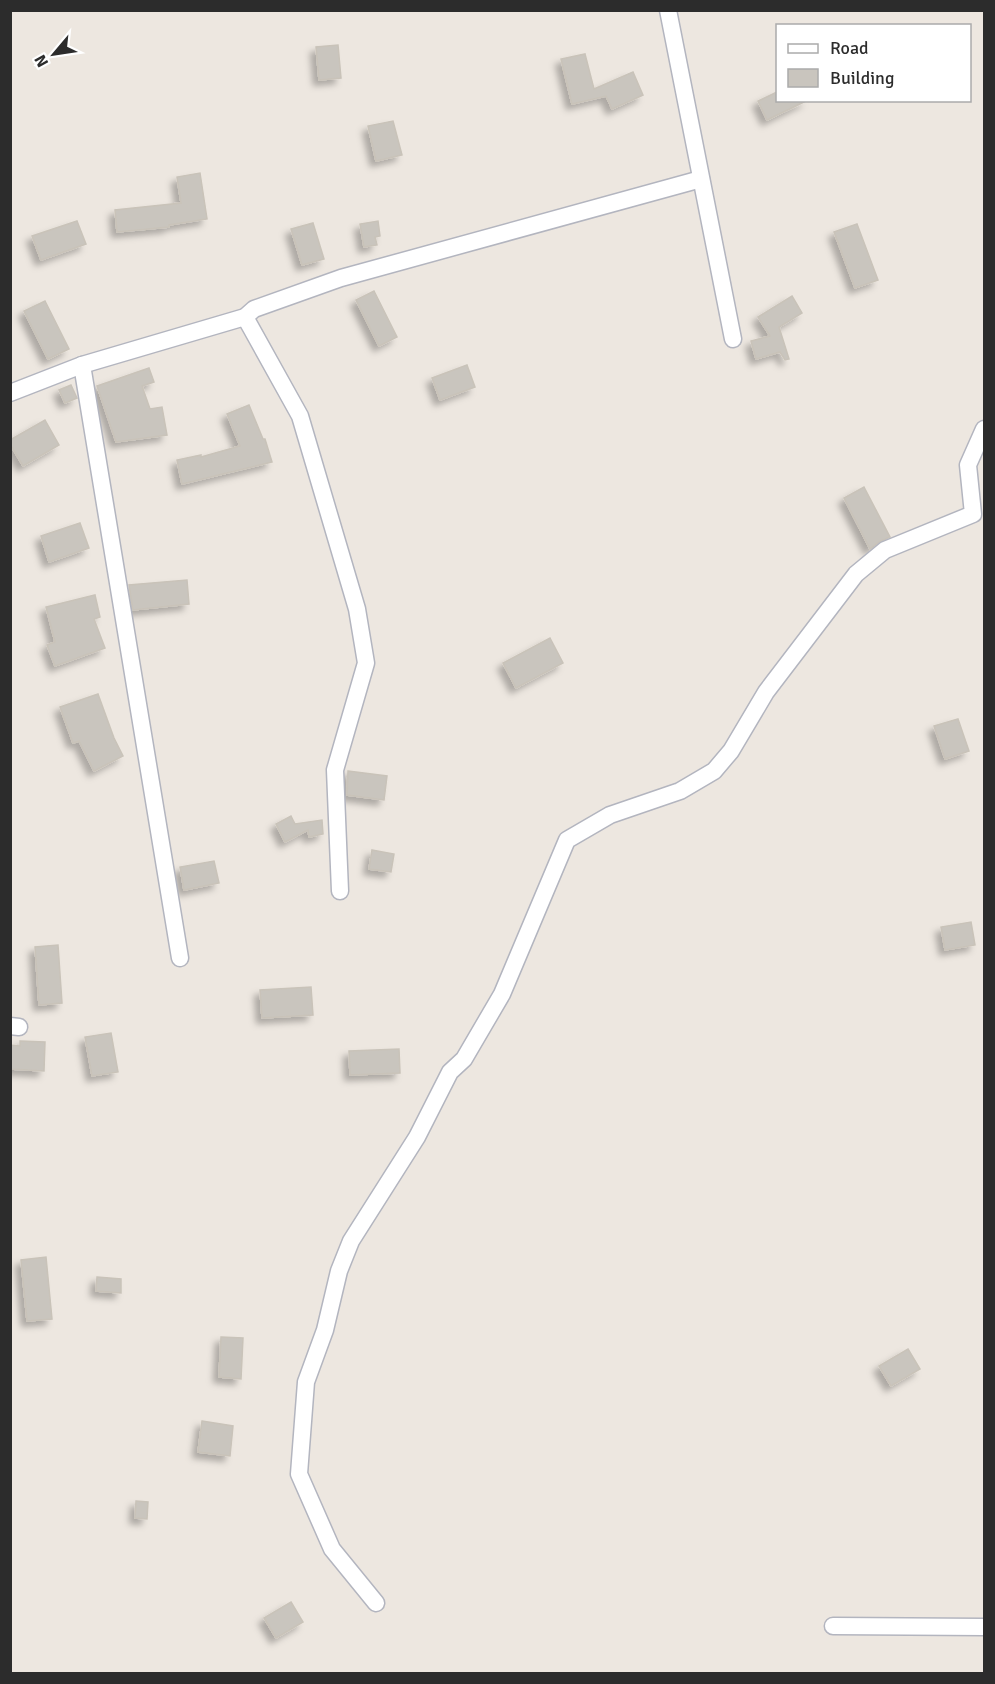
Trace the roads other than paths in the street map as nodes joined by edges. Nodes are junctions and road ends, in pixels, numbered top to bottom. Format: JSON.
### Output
{"nodes":[{"id":1,"x":668,"y":10,"type":"edge"},
{"id":2,"x":700,"y":179,"type":"junction"},
{"id":3,"x":245,"y":317,"type":"junction"},
{"id":4,"x":733,"y":339,"type":"dead end"},
{"id":5,"x":82,"y":365,"type":"junction"},
{"id":6,"x":10,"y":393,"type":"edge"},
{"id":7,"x":984,"y":429,"type":"edge"},
{"id":8,"x":340,"y":891,"type":"dead end"},
{"id":9,"x":180,"y":958,"type":"dead end"},
{"id":10,"x":376,"y":1603,"type":"dead end"},
{"id":11,"x":833,"y":1626,"type":"dead end"},
{"id":12,"x":984,"y":1627,"type":"edge"}],
"edges":[{"from":1,"to":2,"type":"street"},
{"from":2,"to":3,"type":"street"},
{"from":2,"to":4,"type":"street"},
{"from":3,"to":5,"type":"street"},
{"from":3,"to":8,"type":"street"},
{"from":5,"to":6,"type":"street"},
{"from":5,"to":9,"type":"street"},
{"from":7,"to":10,"type":"street"},
{"from":11,"to":12,"type":"street"}]}
